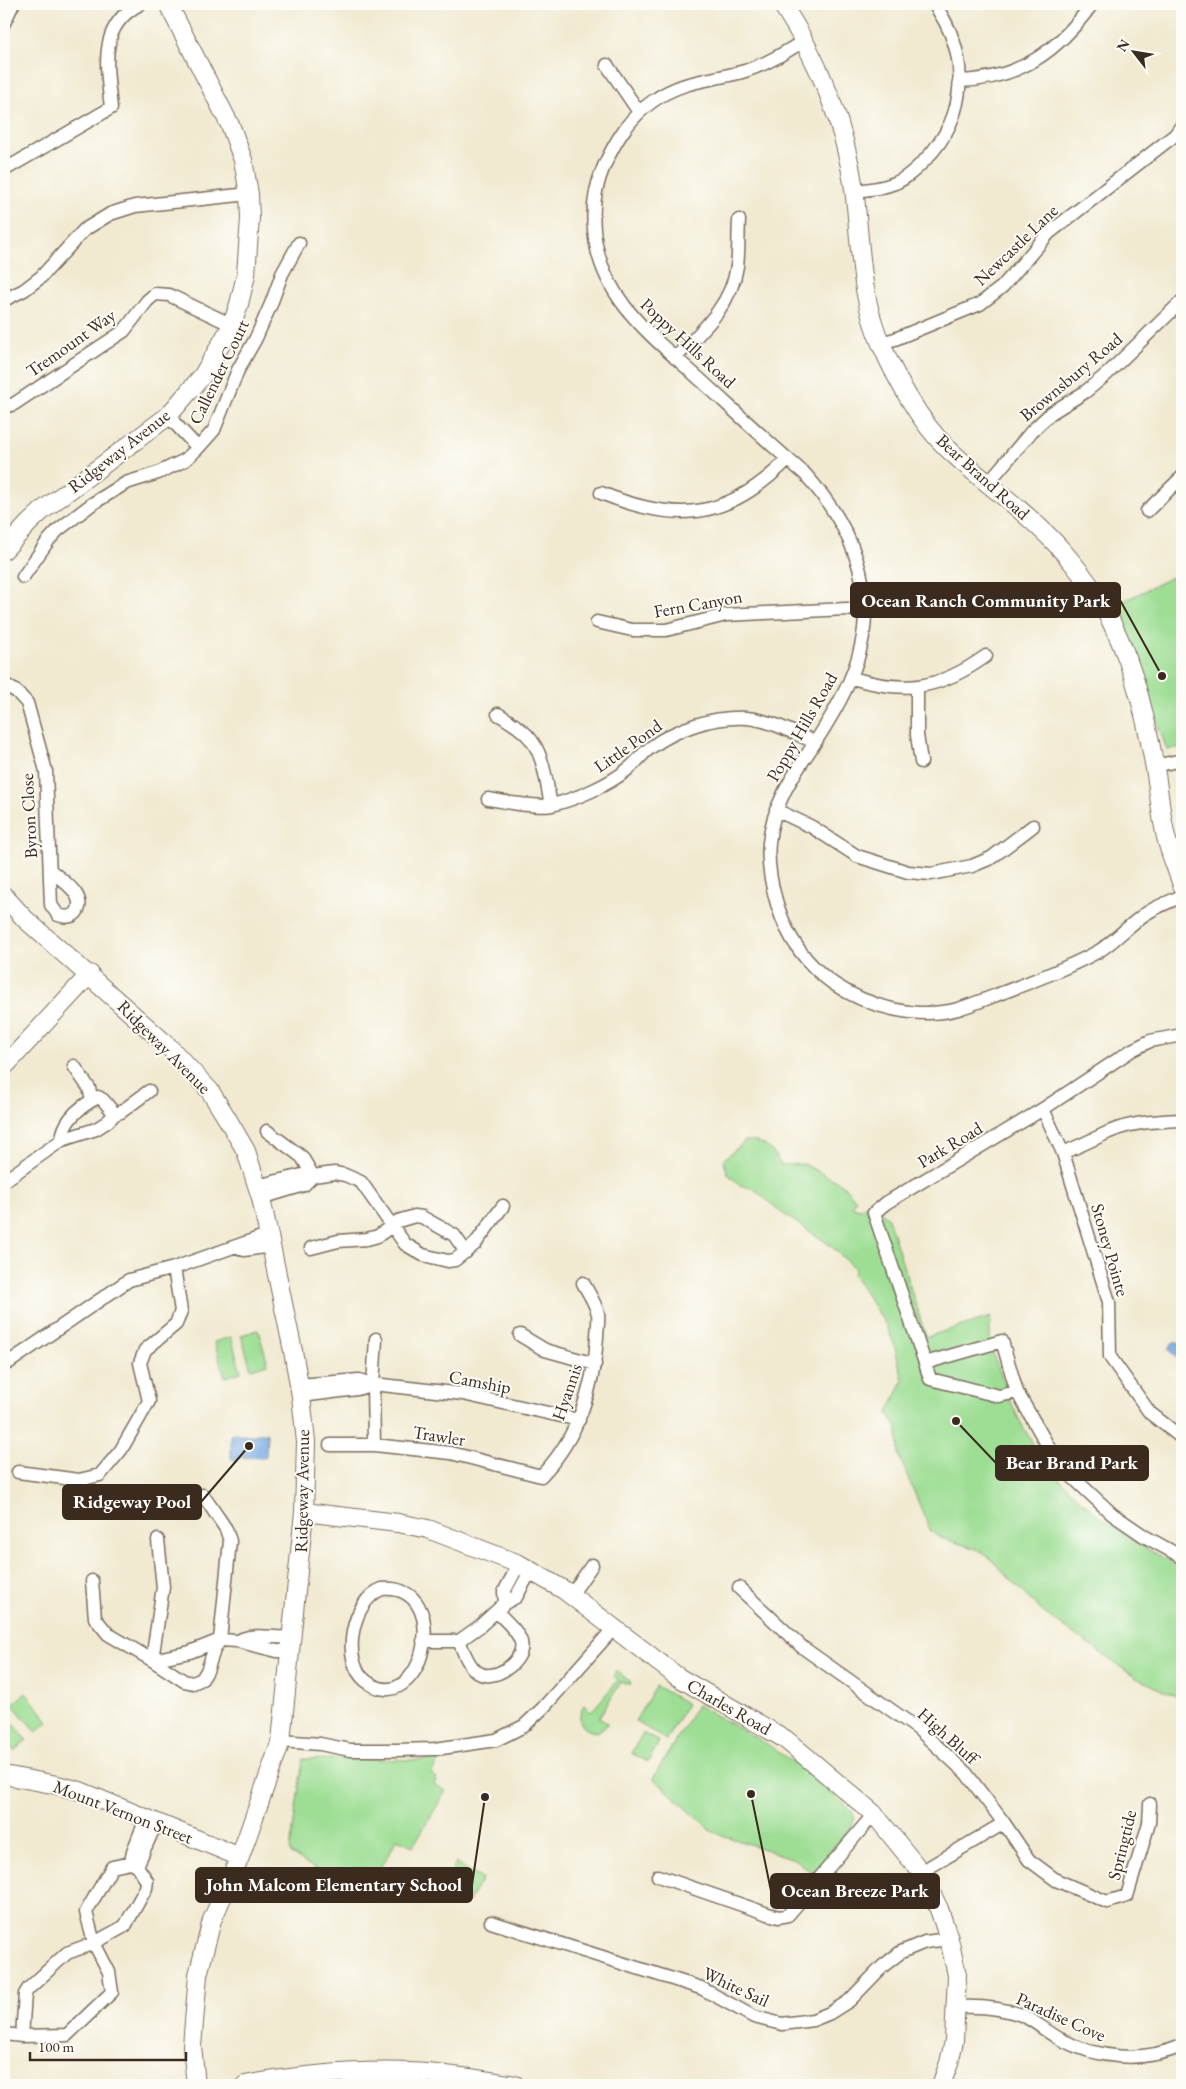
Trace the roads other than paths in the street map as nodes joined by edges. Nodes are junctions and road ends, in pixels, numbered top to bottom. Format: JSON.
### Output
{"nodes":[{"id":1,"x":12,"y":4,"type":"edge"},
{"id":2,"x":140,"y":4,"type":"edge"},
{"id":3,"x":168,"y":4,"type":"edge"},
{"id":4,"x":782,"y":4,"type":"edge"},
{"id":5,"x":934,"y":4,"type":"edge"},
{"id":6,"x":1092,"y":4,"type":"edge"},
{"id":7,"x":4,"y":23,"type":"edge"},
{"id":8,"x":805,"y":40,"type":"junction"},
{"id":9,"x":606,"y":65,"type":"dead end"},
{"id":10,"x":959,"y":81,"type":"junction"},
{"id":11,"x":638,"y":112,"type":"junction"},
{"id":12,"x":1182,"y":125,"type":"edge"},
{"id":13,"x":4,"y":170,"type":"edge"},
{"id":14,"x":854,"y":192,"type":"junction"},
{"id":15,"x":249,"y":194,"type":"junction"},
{"id":16,"x":739,"y":220,"type":"dead end"},
{"id":17,"x":299,"y":243,"type":"dead end"},
{"id":18,"x":4,"y":300,"type":"edge"},
{"id":19,"x":1182,"y":301,"type":"edge"},
{"id":20,"x":232,"y":325,"type":"junction"},
{"id":21,"x":880,"y":343,"type":"junction"},
{"id":22,"x":675,"y":358,"type":"junction"},
{"id":23,"x":4,"y":407,"type":"edge"},
{"id":24,"x":168,"y":416,"type":"junction"},
{"id":25,"x":198,"y":448,"type":"junction"},
{"id":26,"x":788,"y":459,"type":"junction"},
{"id":27,"x":1182,"y":477,"type":"edge"},
{"id":28,"x":987,"y":484,"type":"junction"},
{"id":29,"x":601,"y":494,"type":"dead end"},
{"id":30,"x":1147,"y":511,"type":"dead end"},
{"id":31,"x":4,"y":550,"type":"edge"},
{"id":32,"x":23,"y":577,"type":"dead end"},
{"id":33,"x":865,"y":611,"type":"junction"},
{"id":34,"x":597,"y":622,"type":"dead end"},
{"id":35,"x":986,"y":656,"type":"dead end"},
{"id":36,"x":852,"y":678,"type":"junction"},
{"id":37,"x":4,"y":684,"type":"edge"},
{"id":38,"x":916,"y":688,"type":"junction"},
{"id":39,"x":498,"y":714,"type":"dead end"},
{"id":40,"x":815,"y":742,"type":"junction"},
{"id":41,"x":1182,"y":760,"type":"edge"},
{"id":42,"x":921,"y":762,"type":"dead end"},
{"id":43,"x":1155,"y":766,"type":"junction"},
{"id":44,"x":488,"y":799,"type":"dead end"},
{"id":45,"x":551,"y":805,"type":"junction"},
{"id":46,"x":776,"y":810,"type":"junction"},
{"id":47,"x":1033,"y":826,"type":"dead end"},
{"id":48,"x":50,"y":870,"type":"dead end"},
{"id":49,"x":1182,"y":885,"type":"edge"},
{"id":50,"x":4,"y":896,"type":"edge"},
{"id":51,"x":1182,"y":896,"type":"edge"},
{"id":52,"x":90,"y":974,"type":"junction"},
{"id":53,"x":1182,"y":1035,"type":"edge"},
{"id":54,"x":74,"y":1066,"type":"dead end"},
{"id":55,"x":4,"y":1067,"type":"edge"},
{"id":56,"x":148,"y":1091,"type":"dead end"},
{"id":57,"x":92,"y":1100,"type":"junction"},
{"id":58,"x":1043,"y":1109,"type":"junction"},
{"id":59,"x":115,"y":1114,"type":"junction"},
{"id":60,"x":1182,"y":1120,"type":"edge"},
{"id":61,"x":267,"y":1131,"type":"dead end"},
{"id":62,"x":62,"y":1140,"type":"junction"},
{"id":63,"x":1063,"y":1152,"type":"junction"},
{"id":64,"x":314,"y":1176,"type":"junction"},
{"id":65,"x":4,"y":1181,"type":"edge"},
{"id":66,"x":259,"y":1192,"type":"junction"},
{"id":67,"x":504,"y":1206,"type":"dead end"},
{"id":68,"x":392,"y":1226,"type":"junction"},
{"id":69,"x":271,"y":1240,"type":"junction"},
{"id":70,"x":311,"y":1248,"type":"dead end"},
{"id":71,"x":466,"y":1252,"type":"junction"},
{"id":72,"x":174,"y":1268,"type":"junction"},
{"id":73,"x":584,"y":1283,"type":"dead end"},
{"id":74,"x":520,"y":1335,"type":"dead end"},
{"id":75,"x":376,"y":1339,"type":"dead end"},
{"id":76,"x":8,"y":1363,"type":"dead end"},
{"id":77,"x":925,"y":1363,"type":"junction"},
{"id":78,"x":595,"y":1364,"type":"junction"},
{"id":79,"x":373,"y":1384,"type":"junction"},
{"id":80,"x":300,"y":1391,"type":"junction"},
{"id":81,"x":1017,"y":1392,"type":"junction"},
{"id":82,"x":579,"y":1420,"type":"junction"},
{"id":83,"x":1182,"y":1438,"type":"edge"},
{"id":84,"x":330,"y":1445,"type":"dead end"},
{"id":85,"x":374,"y":1445,"type":"junction"},
{"id":86,"x":18,"y":1472,"type":"dead end"},
{"id":87,"x":541,"y":1476,"type":"joint"},
{"id":88,"x":202,"y":1495,"type":"dead end"},
{"id":89,"x":304,"y":1512,"type":"junction"},
{"id":90,"x":158,"y":1540,"type":"dead end"},
{"id":91,"x":1182,"y":1557,"type":"edge"},
{"id":92,"x":525,"y":1567,"type":"junction"},
{"id":93,"x":593,"y":1568,"type":"dead end"},
{"id":94,"x":92,"y":1582,"type":"dead end"},
{"id":95,"x":739,"y":1588,"type":"dead end"},
{"id":96,"x":573,"y":1597,"type":"junction"},
{"id":97,"x":501,"y":1607,"type":"junction"},
{"id":98,"x":609,"y":1633,"type":"junction"},
{"id":99,"x":220,"y":1640,"type":"junction"},
{"id":100,"x":423,"y":1641,"type":"junction"},
{"id":101,"x":459,"y":1641,"type":"junction"},
{"id":102,"x":292,"y":1644,"type":"junction"},
{"id":103,"x":152,"y":1660,"type":"junction"},
{"id":104,"x":281,"y":1741,"type":"junction"},
{"id":105,"x":4,"y":1775,"type":"edge"},
{"id":106,"x":1150,"y":1804,"type":"dead end"},
{"id":107,"x":874,"y":1814,"type":"junction"},
{"id":108,"x":151,"y":1821,"type":"junction"},
{"id":109,"x":1004,"y":1823,"type":"junction"},
{"id":110,"x":240,"y":1857,"type":"junction"},
{"id":111,"x":134,"y":1864,"type":"junction"},
{"id":112,"x":921,"y":1872,"type":"junction"},
{"id":113,"x":658,"y":1876,"type":"dead end"},
{"id":114,"x":1127,"y":1896,"type":"joint"},
{"id":115,"x":491,"y":1922,"type":"dead end"},
{"id":116,"x":949,"y":1938,"type":"junction"},
{"id":117,"x":94,"y":1943,"type":"junction"},
{"id":118,"x":956,"y":2007,"type":"junction"},
{"id":119,"x":4,"y":2034,"type":"edge"},
{"id":120,"x":22,"y":2036,"type":"junction"},
{"id":121,"x":1182,"y":2046,"type":"edge"},
{"id":122,"x":196,"y":2085,"type":"edge"},
{"id":123,"x":245,"y":2085,"type":"edge"},
{"id":124,"x":515,"y":2085,"type":"edge"},
{"id":125,"x":941,"y":2085,"type":"edge"}],
"edges":[{"from":1,"to":7,"type":"street"},
{"from":2,"to":13,"type":"street"},
{"from":3,"to":15,"type":"street","name":"Ridgeway Avenue"},
{"from":4,"to":8,"type":"street","name":"Bear Brand Road"},
{"from":5,"to":10,"type":"street"},
{"from":6,"to":10,"type":"street"},
{"from":8,"to":11,"type":"street","name":"Poppy Hills Road"},
{"from":8,"to":14,"type":"street","name":"Bear Brand Road"},
{"from":9,"to":11,"type":"street"},
{"from":10,"to":14,"type":"street"},
{"from":11,"to":22,"type":"street","name":"Poppy Hills Road"},
{"from":12,"to":21,"type":"street","name":"Newcastle Lane"},
{"from":14,"to":21,"type":"street","name":"Bear Brand Road"},
{"from":15,"to":18,"type":"street"},
{"from":15,"to":20,"type":"street","name":"Ridgeway Avenue"},
{"from":16,"to":22,"type":"street"},
{"from":17,"to":25,"type":"street","name":"Callender Court"},
{"from":19,"to":28,"type":"street","name":"Brownsbury Road"},
{"from":20,"to":23,"type":"street","name":"Tremount Way"},
{"from":20,"to":24,"type":"street","name":"Ridgeway Avenue"},
{"from":21,"to":28,"type":"street","name":"Bear Brand Road"},
{"from":22,"to":26,"type":"street","name":"Poppy Hills Road"},
{"from":24,"to":25,"type":"street"},
{"from":24,"to":31,"type":"street","name":"Ridgeway Avenue"},
{"from":25,"to":32,"type":"street","name":"Callender Court"},
{"from":26,"to":29,"type":"street"},
{"from":26,"to":33,"type":"street","name":"Poppy Hills Road"},
{"from":27,"to":30,"type":"street"},
{"from":28,"to":43,"type":"street","name":"Bear Brand Road"},
{"from":33,"to":34,"type":"street","name":"Fern Canyon"},
{"from":33,"to":36,"type":"street","name":"Poppy Hills Road"},
{"from":35,"to":38,"type":"street"},
{"from":36,"to":38,"type":"street"},
{"from":36,"to":40,"type":"street","name":"Poppy Hills Road"},
{"from":37,"to":48,"type":"street","name":"Byron Close"},
{"from":38,"to":42,"type":"street"},
{"from":39,"to":45,"type":"street"},
{"from":40,"to":45,"type":"street","name":"Little Pond"},
{"from":40,"to":46,"type":"street","name":"Poppy Hills Road"},
{"from":41,"to":43,"type":"street"},
{"from":43,"to":49,"type":"street","name":"Bear Brand Road"},
{"from":44,"to":45,"type":"street","name":"Little Pond"},
{"from":46,"to":47,"type":"street"},
{"from":46,"to":51,"type":"street","name":"Poppy Hills Road"},
{"from":50,"to":52,"type":"street","name":"Ridgeway Avenue"},
{"from":52,"to":55,"type":"street"},
{"from":52,"to":66,"type":"street","name":"Ridgeway Avenue"},
{"from":53,"to":58,"type":"street","name":"Park Road"},
{"from":54,"to":57,"type":"street"},
{"from":56,"to":59,"type":"street"},
{"from":57,"to":59,"type":"street"},
{"from":57,"to":62,"type":"street"},
{"from":58,"to":63,"type":"street","name":"Stoney Pointe"},
{"from":58,"to":77,"type":"street","name":"Park Road"},
{"from":59,"to":62,"type":"street"},
{"from":60,"to":63,"type":"street"},
{"from":61,"to":64,"type":"street"},
{"from":62,"to":65,"type":"street"},
{"from":63,"to":83,"type":"street","name":"Stoney Pointe"},
{"from":64,"to":66,"type":"street"},
{"from":64,"to":68,"type":"street"},
{"from":66,"to":69,"type":"street","name":"Ridgeway Avenue"},
{"from":67,"to":71,"type":"street"},
{"from":68,"to":70,"type":"street"},
{"from":68,"to":71,"type":"street"},
{"from":68,"to":71,"type":"street"},
{"from":69,"to":72,"type":"street"},
{"from":69,"to":80,"type":"street","name":"Ridgeway Avenue"},
{"from":72,"to":76,"type":"street"},
{"from":72,"to":86,"type":"street"},
{"from":73,"to":78,"type":"street","name":"Hyannis"},
{"from":74,"to":78,"type":"street"},
{"from":75,"to":79,"type":"street"},
{"from":77,"to":81,"type":"street","name":"Park Road"},
{"from":77,"to":81,"type":"street"},
{"from":78,"to":82,"type":"street","name":"Hyannis"},
{"from":79,"to":80,"type":"street","name":"Camship"},
{"from":79,"to":82,"type":"street","name":"Camship"},
{"from":79,"to":85,"type":"street"},
{"from":80,"to":89,"type":"street","name":"Ridgeway Avenue"},
{"from":81,"to":91,"type":"street"},
{"from":82,"to":87,"type":"street","name":"Hyannis"},
{"from":84,"to":85,"type":"street","name":"Trawler"},
{"from":85,"to":87,"type":"street","name":"Trawler"},
{"from":88,"to":99,"type":"street"},
{"from":89,"to":92,"type":"street","name":"Charles Road"},
{"from":89,"to":102,"type":"street","name":"Ridgeway Avenue"},
{"from":90,"to":103,"type":"street"},
{"from":92,"to":96,"type":"street","name":"Charles Road"},
{"from":92,"to":97,"type":"street"},
{"from":93,"to":96,"type":"street"},
{"from":94,"to":103,"type":"street"},
{"from":95,"to":109,"type":"street","name":"High Bluff"},
{"from":96,"to":98,"type":"street","name":"Charles Road"},
{"from":97,"to":101,"type":"street"},
{"from":97,"to":101,"type":"street"},
{"from":98,"to":104,"type":"street"},
{"from":98,"to":107,"type":"street","name":"Charles Road"},
{"from":99,"to":102,"type":"street"},
{"from":99,"to":103,"type":"street"},
{"from":99,"to":103,"type":"street"},
{"from":100,"to":100,"type":"street"},
{"from":100,"to":101,"type":"street"},
{"from":102,"to":104,"type":"street","name":"Ridgeway Avenue"},
{"from":104,"to":110,"type":"street","name":"Ridgeway Avenue"},
{"from":105,"to":108,"type":"street","name":"Mount Vernon Street"},
{"from":106,"to":114,"type":"street","name":"Springtide"},
{"from":107,"to":112,"type":"street","name":"Charles Road"},
{"from":107,"to":113,"type":"street"},
{"from":108,"to":110,"type":"street","name":"Mount Vernon Street"},
{"from":108,"to":111,"type":"street"},
{"from":109,"to":112,"type":"street"},
{"from":109,"to":114,"type":"street","name":"High Bluff"},
{"from":110,"to":122,"type":"street","name":"Ridgeway Avenue"},
{"from":111,"to":117,"type":"street"},
{"from":111,"to":117,"type":"street"},
{"from":112,"to":116,"type":"street","name":"Charles Road"},
{"from":115,"to":116,"type":"street","name":"White Sail"},
{"from":116,"to":118,"type":"street","name":"Charles Road"},
{"from":117,"to":120,"type":"street"},
{"from":117,"to":120,"type":"street"},
{"from":118,"to":121,"type":"street","name":"Paradise Cove"},
{"from":118,"to":125,"type":"street","name":"Charles Road"},
{"from":119,"to":120,"type":"street"},
{"from":123,"to":124,"type":"street"}]}
